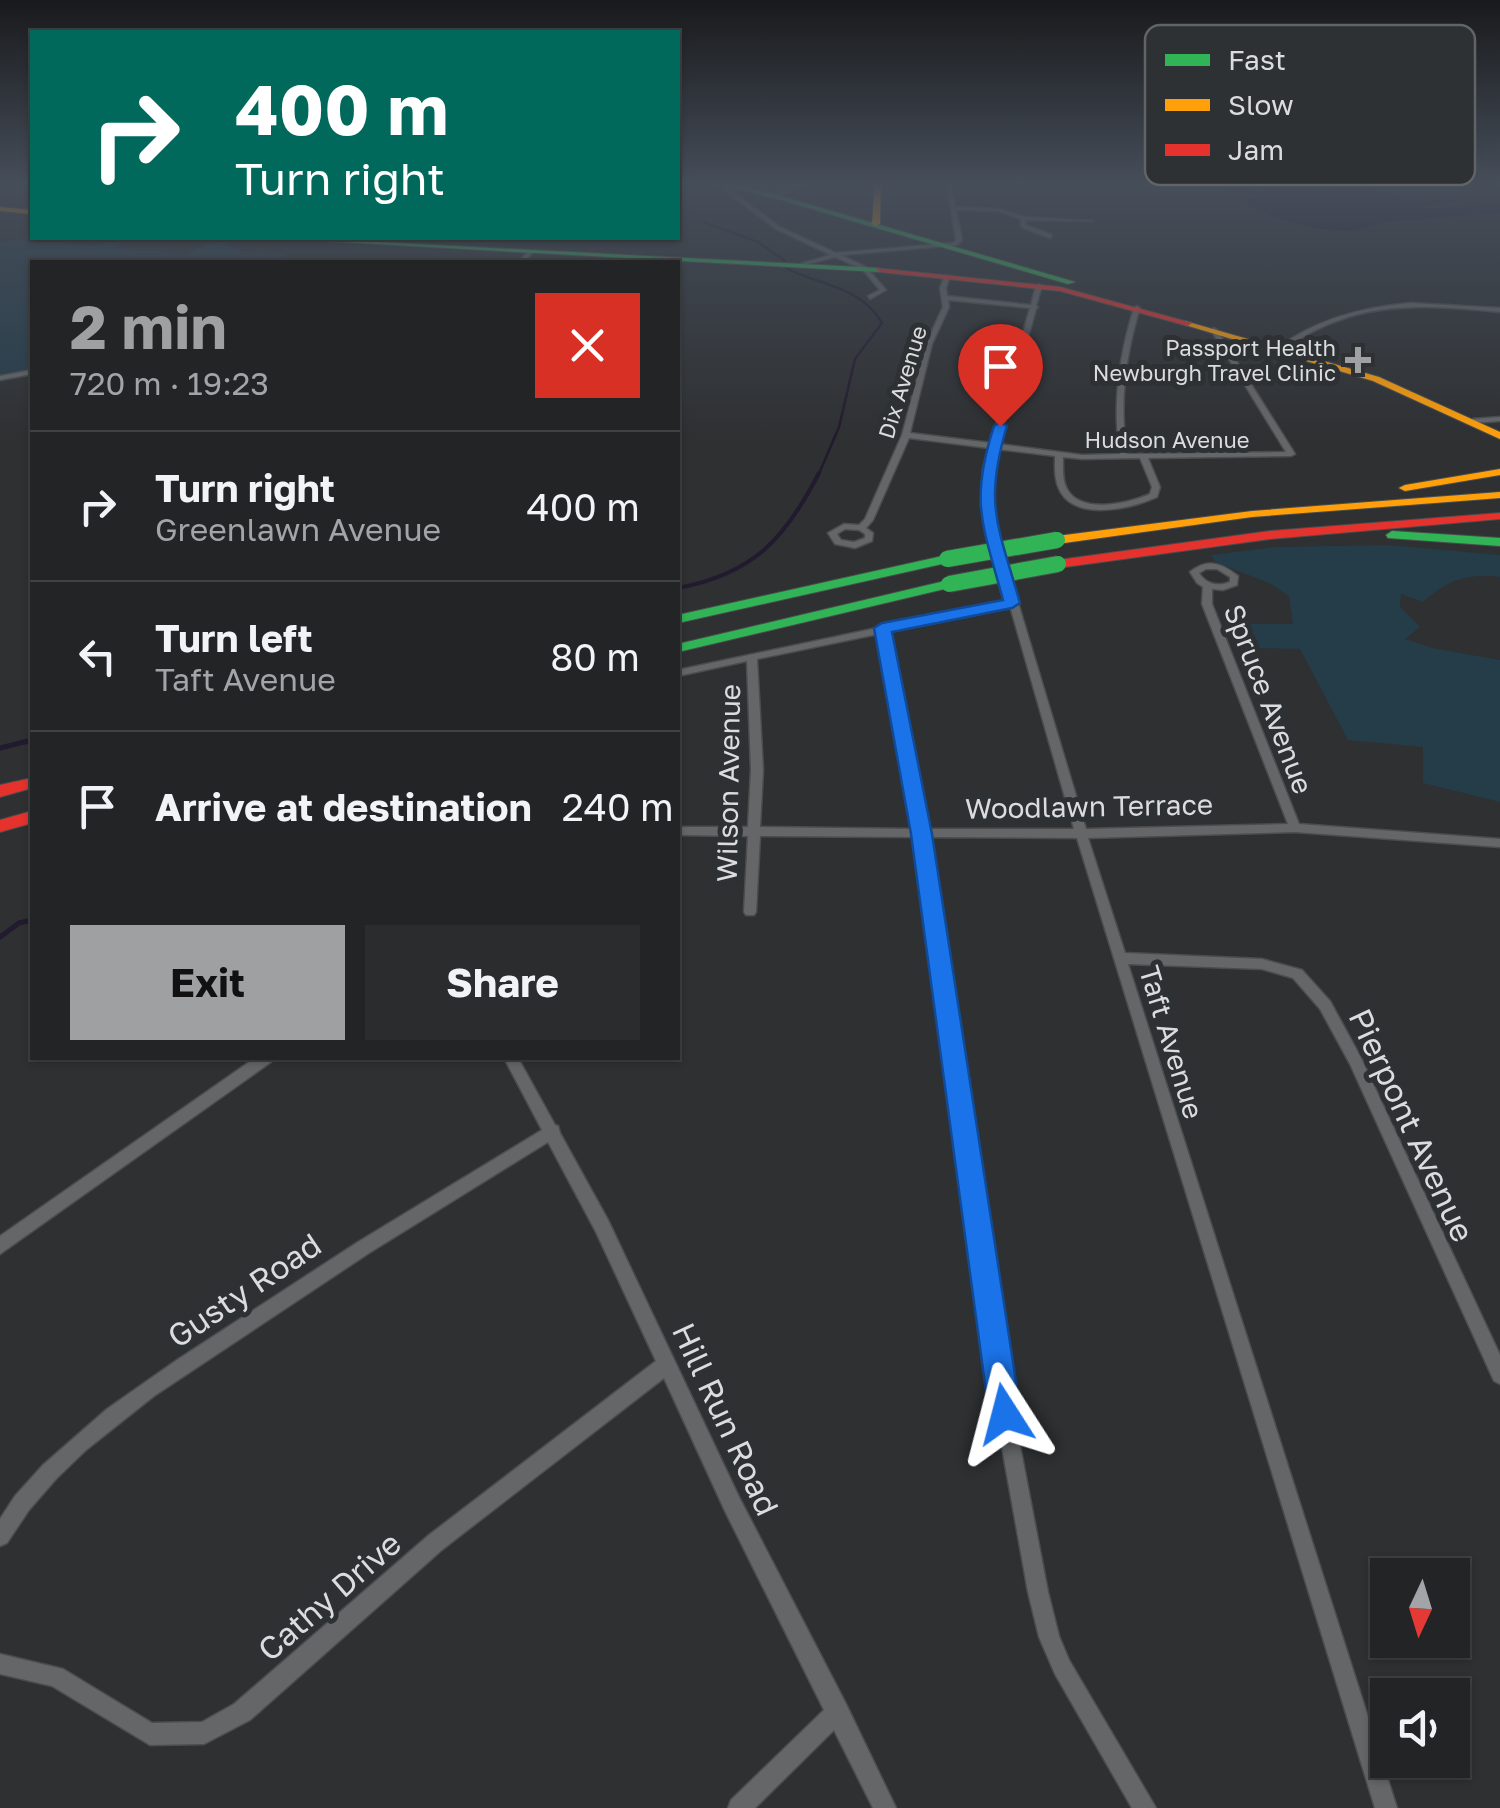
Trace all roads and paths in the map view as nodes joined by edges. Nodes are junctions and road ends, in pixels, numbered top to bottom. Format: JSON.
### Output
{"nodes":[{"id":1,"x":864,"y":268,"type":"edge"},
{"id":2,"x":866,"y":268,"type":"edge"},
{"id":3,"x":1027,"y":268,"type":"edge"},
{"id":4,"x":947,"y":287,"type":"junction"},
{"id":5,"x":1037,"y":296,"type":"junction"},
{"id":6,"x":870,"y":297,"type":"dead end"},
{"id":7,"x":1137,"y":308,"type":"junction"},
{"id":8,"x":1500,"y":310,"type":"edge"},
{"id":9,"x":1214,"y":330,"type":"junction"},
{"id":10,"x":1279,"y":349,"type":"junction"},
{"id":11,"x":30,"y":372,"type":"edge"},
{"id":12,"x":0,"y":378,"type":"edge"},
{"id":13,"x":1500,"y":420,"type":"edge"},
{"id":14,"x":1472,"y":421,"type":"junction"},
{"id":15,"x":906,"y":435,"type":"junction"},
{"id":16,"x":1500,"y":436,"type":"edge"},
{"id":17,"x":994,"y":448,"type":"junction"},
{"id":18,"x":1059,"y":456,"type":"junction"},
{"id":19,"x":1124,"y":456,"type":"junction"},
{"id":20,"x":1143,"y":456,"type":"junction"},
{"id":21,"x":1500,"y":472,"type":"edge"},
{"id":22,"x":1500,"y":495,"type":"edge"},
{"id":23,"x":1500,"y":516,"type":"edge"},
{"id":24,"x":1200,"y":520,"type":"junction"},
{"id":25,"x":861,"y":528,"type":"dead end"},
{"id":26,"x":1219,"y":541,"type":"junction"},
{"id":27,"x":1500,"y":542,"type":"edge"},
{"id":28,"x":1208,"y":586,"type":"dead end"},
{"id":29,"x":1012,"y":603,"type":"junction"},
{"id":30,"x":680,"y":619,"type":"edge"},
{"id":31,"x":882,"y":628,"type":"junction"},
{"id":32,"x":680,"y":648,"type":"edge"},
{"id":33,"x":752,"y":656,"type":"junction"},
{"id":34,"x":680,"y":674,"type":"edge"},
{"id":35,"x":30,"y":783,"type":"edge"},
{"id":36,"x":0,"y":791,"type":"edge"},
{"id":37,"x":30,"y":818,"type":"edge"},
{"id":38,"x":0,"y":826,"type":"edge"},
{"id":39,"x":1295,"y":828,"type":"junction"},
{"id":40,"x":680,"y":832,"type":"edge"},
{"id":41,"x":756,"y":832,"type":"junction"},
{"id":42,"x":1081,"y":833,"type":"junction"},
{"id":43,"x":921,"y":834,"type":"junction"},
{"id":44,"x":1500,"y":843,"type":"edge"},
{"id":45,"x":750,"y":912,"type":"dead end"},
{"id":46,"x":1120,"y":958,"type":"junction"},
{"id":47,"x":263,"y":1060,"type":"edge"},
{"id":48,"x":512,"y":1060,"type":"edge"},
{"id":49,"x":553,"y":1131,"type":"junction"},
{"id":50,"x":0,"y":1246,"type":"edge"},
{"id":51,"x":666,"y":1365,"type":"junction"},
{"id":52,"x":1500,"y":1375,"type":"edge"},
{"id":53,"x":0,"y":1536,"type":"edge"},
{"id":54,"x":0,"y":1664,"type":"edge"},
{"id":55,"x":838,"y":1712,"type":"junction"},
{"id":56,"x":739,"y":1808,"type":"edge"},
{"id":57,"x":886,"y":1808,"type":"edge"},
{"id":58,"x":1144,"y":1808,"type":"edge"},
{"id":59,"x":1386,"y":1808,"type":"edge"}],
"edges":[{"from":1,"to":6,"type":"street"},
{"from":2,"to":4,"type":"main road"},
{"from":3,"to":7,"type":"main road"},
{"from":4,"to":5,"type":"main road"},
{"from":4,"to":15,"type":"street","name":"Dix Avenue"},
{"from":5,"to":7,"type":"main road"},
{"from":5,"to":17,"type":"street","name":"Taft Avenue"},
{"from":7,"to":9,"type":"main road"},
{"from":7,"to":19,"type":"street"},
{"from":8,"to":10,"type":"street"},
{"from":9,"to":10,"type":"main road"},
{"from":9,"to":20,"type":"street","name":"Hudson Avenue"},
{"from":10,"to":14,"type":"main road"},
{"from":11,"to":12,"type":"street"},
{"from":13,"to":14,"type":"street"},
{"from":14,"to":16,"type":"main road"},
{"from":15,"to":17,"type":"street","name":"Hudson Avenue"},
{"from":15,"to":25,"type":"street","name":"Dix Avenue"},
{"from":17,"to":18,"type":"street","name":"Hudson Avenue"},
{"from":17,"to":29,"type":"street","name":"Taft Avenue"},
{"from":18,"to":19,"type":"street","name":"Hudson Avenue"},
{"from":18,"to":20,"type":"street"},
{"from":19,"to":20,"type":"street","name":"Hudson Avenue"},
{"from":21,"to":24,"type":"main road"},
{"from":22,"to":24,"type":"main road"},
{"from":23,"to":26,"type":"main road"},
{"from":24,"to":30,"type":"main road","bridge":true},
{"from":26,"to":27,"type":"main road"},
{"from":26,"to":32,"type":"main road","bridge":true},
{"from":28,"to":39,"type":"street","name":"Spruce Avenue"},
{"from":29,"to":31,"type":"street"},
{"from":29,"to":42,"type":"street","name":"Taft Avenue"},
{"from":31,"to":33,"type":"street"},
{"from":31,"to":43,"type":"street"},
{"from":33,"to":34,"type":"street"},
{"from":33,"to":41,"type":"street","name":"Wilson Avenue"},
{"from":35,"to":36,"type":"main road"},
{"from":37,"to":38,"type":"main road"},
{"from":39,"to":42,"type":"street","name":"Woodlawn Terrace"},
{"from":39,"to":44,"type":"street","name":"Woodlawn Terrace"},
{"from":40,"to":41,"type":"street","name":"Woodlawn Terrace"},
{"from":41,"to":43,"type":"street","name":"Woodlawn Terrace"},
{"from":41,"to":45,"type":"street","name":"Wilson Avenue"},
{"from":42,"to":43,"type":"street","name":"Woodlawn Terrace"},
{"from":42,"to":46,"type":"street","name":"Taft Avenue"},
{"from":43,"to":58,"type":"street"},
{"from":46,"to":52,"type":"street","name":"Pierpont Avenue"},
{"from":46,"to":59,"type":"street","name":"Taft Avenue"},
{"from":47,"to":50,"type":"street"},
{"from":48,"to":49,"type":"street","name":"Hill Run Road"},
{"from":49,"to":51,"type":"street","name":"Hill Run Road"},
{"from":49,"to":53,"type":"street","name":"Gusty Road"},
{"from":51,"to":54,"type":"street","name":"Cathy Drive"},
{"from":51,"to":55,"type":"street","name":"Hill Run Road"},
{"from":55,"to":56,"type":"street"},
{"from":55,"to":57,"type":"street","name":"Hill Run Road"}]}
